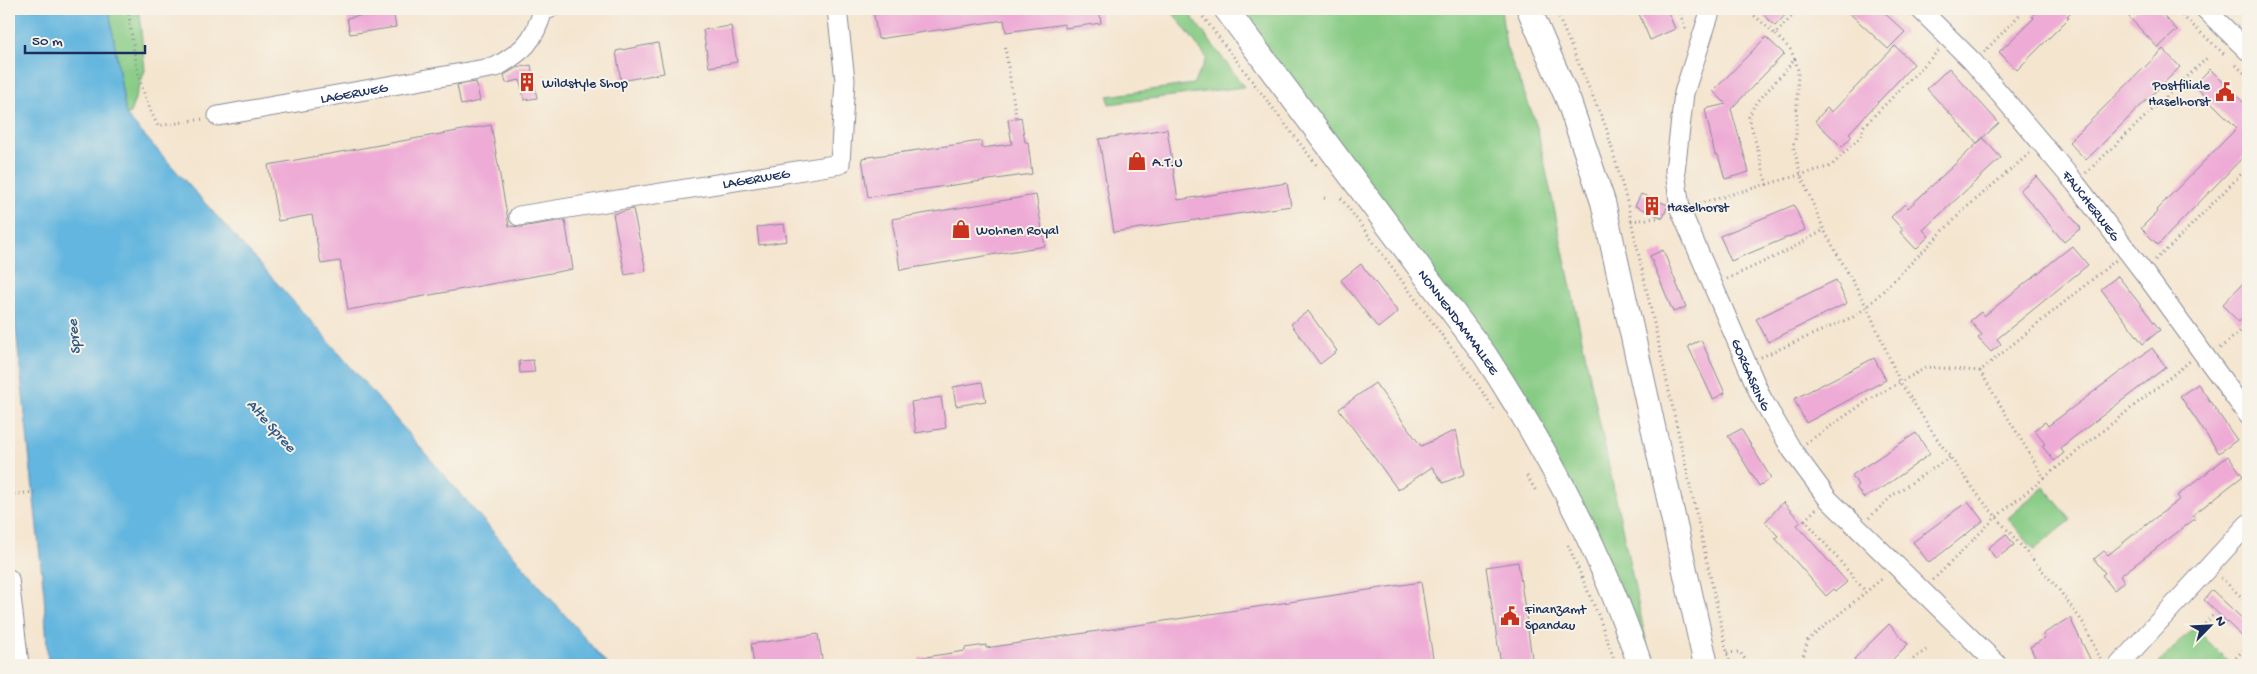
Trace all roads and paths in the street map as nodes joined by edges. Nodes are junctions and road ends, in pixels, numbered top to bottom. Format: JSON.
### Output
{"nodes":[{"id":1,"x":128,"y":9,"type":"edge"},
{"id":2,"x":549,"y":9,"type":"edge"},
{"id":3,"x":837,"y":9,"type":"edge"},
{"id":4,"x":1197,"y":9,"type":"edge"},
{"id":5,"x":1226,"y":9,"type":"edge"},
{"id":6,"x":1529,"y":9,"type":"edge"},
{"id":7,"x":1711,"y":9,"type":"edge"},
{"id":8,"x":1747,"y":9,"type":"edge"},
{"id":9,"x":1799,"y":9,"type":"edge"},
{"id":10,"x":1920,"y":9,"type":"edge"},
{"id":11,"x":2025,"y":9,"type":"edge"},
{"id":12,"x":2175,"y":9,"type":"edge"},
{"id":13,"x":2205,"y":9,"type":"edge"},
{"id":14,"x":2198,"y":30,"type":"dead end"},
{"id":15,"x":1775,"y":34,"type":"junction"},
{"id":16,"x":1950,"y":38,"type":"junction"},
{"id":17,"x":1004,"y":47,"type":"dead end"},
{"id":18,"x":2248,"y":51,"type":"edge"},
{"id":19,"x":1980,"y":56,"type":"dead end"},
{"id":20,"x":2208,"y":56,"type":"dead end"},
{"id":21,"x":1795,"y":59,"type":"junction"},
{"id":22,"x":218,"y":116,"type":"joint"},
{"id":23,"x":1016,"y":117,"type":"dead end"},
{"id":24,"x":2041,"y":144,"type":"junction"},
{"id":25,"x":2248,"y":167,"type":"edge"},
{"id":26,"x":1320,"y":169,"type":"dead end"},
{"id":27,"x":1801,"y":176,"type":"junction"},
{"id":28,"x":2082,"y":177,"type":"dead end"},
{"id":29,"x":1767,"y":185,"type":"junction"},
{"id":30,"x":1338,"y":192,"type":"dead end"},
{"id":31,"x":1324,"y":198,"type":"dead end"},
{"id":32,"x":1328,"y":199,"type":"dead end"},
{"id":33,"x":1674,"y":211,"type":"junction"},
{"id":34,"x":519,"y":216,"type":"dead end"},
{"id":35,"x":1631,"y":221,"type":"dead end"},
{"id":36,"x":1824,"y":230,"type":"junction"},
{"id":37,"x":2127,"y":251,"type":"junction"},
{"id":38,"x":2151,"y":264,"type":"dead end"},
{"id":39,"x":1724,"y":281,"type":"dead end"},
{"id":40,"x":1867,"y":307,"type":"junction"},
{"id":41,"x":2248,"y":326,"type":"edge"},
{"id":42,"x":2209,"y":352,"type":"junction"},
{"id":43,"x":1759,"y":358,"type":"dead end"},
{"id":44,"x":1980,"y":371,"type":"junction"},
{"id":45,"x":1900,"y":382,"type":"junction"},
{"id":46,"x":1495,"y":411,"type":"dead end"},
{"id":47,"x":2248,"y":415,"type":"edge"},
{"id":48,"x":1806,"y":443,"type":"dead end"},
{"id":49,"x":1950,"y":457,"type":"junction"},
{"id":50,"x":1527,"y":476,"type":"dead end"},
{"id":51,"x":2044,"y":478,"type":"junction"},
{"id":52,"x":1536,"y":491,"type":"dead end"},
{"id":53,"x":37,"y":492,"type":"dead end"},
{"id":54,"x":14,"y":494,"type":"dead end"},
{"id":55,"x":1828,"y":499,"type":"junction"},
{"id":56,"x":1996,"y":517,"type":"junction"},
{"id":57,"x":2248,"y":524,"type":"edge"},
{"id":58,"x":1858,"y":529,"type":"junction"},
{"id":59,"x":1566,"y":539,"type":"dead end"},
{"id":60,"x":1896,"y":567,"type":"junction"},
{"id":61,"x":2209,"y":567,"type":"junction"},
{"id":62,"x":9,"y":579,"type":"edge"},
{"id":63,"x":1931,"y":582,"type":"dead end"},
{"id":64,"x":1866,"y":592,"type":"junction"},
{"id":65,"x":2248,"y":603,"type":"edge"},
{"id":66,"x":2213,"y":614,"type":"dead end"},
{"id":67,"x":2198,"y":631,"type":"dead end"},
{"id":68,"x":2248,"y":645,"type":"edge"},
{"id":69,"x":1926,"y":650,"type":"dead end"},
{"id":70,"x":1727,"y":653,"type":"dead end"},
{"id":71,"x":20,"y":665,"type":"edge"},
{"id":72,"x":1616,"y":665,"type":"edge"},
{"id":73,"x":1640,"y":665,"type":"edge"},
{"id":74,"x":1706,"y":665,"type":"edge"},
{"id":75,"x":1750,"y":665,"type":"edge"},
{"id":76,"x":1801,"y":665,"type":"edge"},
{"id":77,"x":1905,"y":665,"type":"edge"},
{"id":78,"x":1998,"y":665,"type":"edge"},
{"id":79,"x":2104,"y":665,"type":"edge"},
{"id":80,"x":2119,"y":665,"type":"edge"},
{"id":81,"x":2229,"y":665,"type":"edge"}],
"edges":[{"from":1,"to":22,"type":"path"},
{"from":2,"to":22,"type":"street","name":"LAGERWEG"},
{"from":3,"to":34,"type":"street","name":"LAGERWEG"},
{"from":4,"to":26,"type":"path"},
{"from":5,"to":73,"type":"main road","name":"NONNENDAMMALLEE"},
{"from":6,"to":74,"type":"main road"},
{"from":7,"to":33,"type":"street","name":"GORGASRING"},
{"from":8,"to":15,"type":"path"},
{"from":9,"to":15,"type":"path"},
{"from":10,"to":16,"type":"street","name":"FAUCHERWEG"},
{"from":11,"to":19,"type":"path"},
{"from":12,"to":14,"type":"path"},
{"from":13,"to":18,"type":"street"},
{"from":15,"to":21,"type":"path"},
{"from":16,"to":24,"type":"street","name":"FAUCHERWEG"},
{"from":16,"to":27,"type":"path"},
{"from":17,"to":23,"type":"path"},
{"from":20,"to":28,"type":"path"},
{"from":21,"to":27,"type":"path"},
{"from":21,"to":29,"type":"path"},
{"from":24,"to":37,"type":"street","name":"FAUCHERWEG"},
{"from":24,"to":40,"type":"path"},
{"from":25,"to":38,"type":"path"},
{"from":27,"to":29,"type":"path"},
{"from":27,"to":36,"type":"path"},
{"from":29,"to":33,"type":"path"},
{"from":30,"to":46,"type":"path"},
{"from":31,"to":32,"type":"path"},
{"from":33,"to":35,"type":"path"},
{"from":33,"to":55,"type":"street","name":"GORGASRING"},
{"from":36,"to":39,"type":"path"},
{"from":36,"to":40,"type":"path"},
{"from":37,"to":42,"type":"street","name":"FAUCHERWEG"},
{"from":37,"to":44,"type":"path"},
{"from":40,"to":43,"type":"path"},
{"from":40,"to":45,"type":"path"},
{"from":41,"to":42,"type":"path"},
{"from":42,"to":47,"type":"street","name":"FAUCHERWEG"},
{"from":42,"to":51,"type":"path"},
{"from":44,"to":45,"type":"path"},
{"from":44,"to":51,"type":"path"},
{"from":45,"to":48,"type":"path"},
{"from":45,"to":49,"type":"path"},
{"from":49,"to":56,"type":"path"},
{"from":49,"to":58,"type":"path"},
{"from":50,"to":52,"type":"path"},
{"from":51,"to":56,"type":"path"},
{"from":53,"to":54,"type":"path"},
{"from":55,"to":58,"type":"street","name":"GORGASRING"},
{"from":55,"to":64,"type":"path"},
{"from":56,"to":63,"type":"path"},
{"from":56,"to":79,"type":"path"},
{"from":57,"to":61,"type":"street"},
{"from":58,"to":60,"type":"street","name":"GORGASRING"},
{"from":59,"to":72,"type":"path"},
{"from":60,"to":64,"type":"path"},
{"from":60,"to":78,"type":"street","name":"GORGASRING"},
{"from":61,"to":65,"type":"path"},
{"from":61,"to":80,"type":"street"},
{"from":62,"to":71,"type":"street"},
{"from":64,"to":76,"type":"path"},
{"from":66,"to":67,"type":"path"},
{"from":68,"to":81,"type":"path"},
{"from":69,"to":77,"type":"path"},
{"from":70,"to":75,"type":"path"}]}
